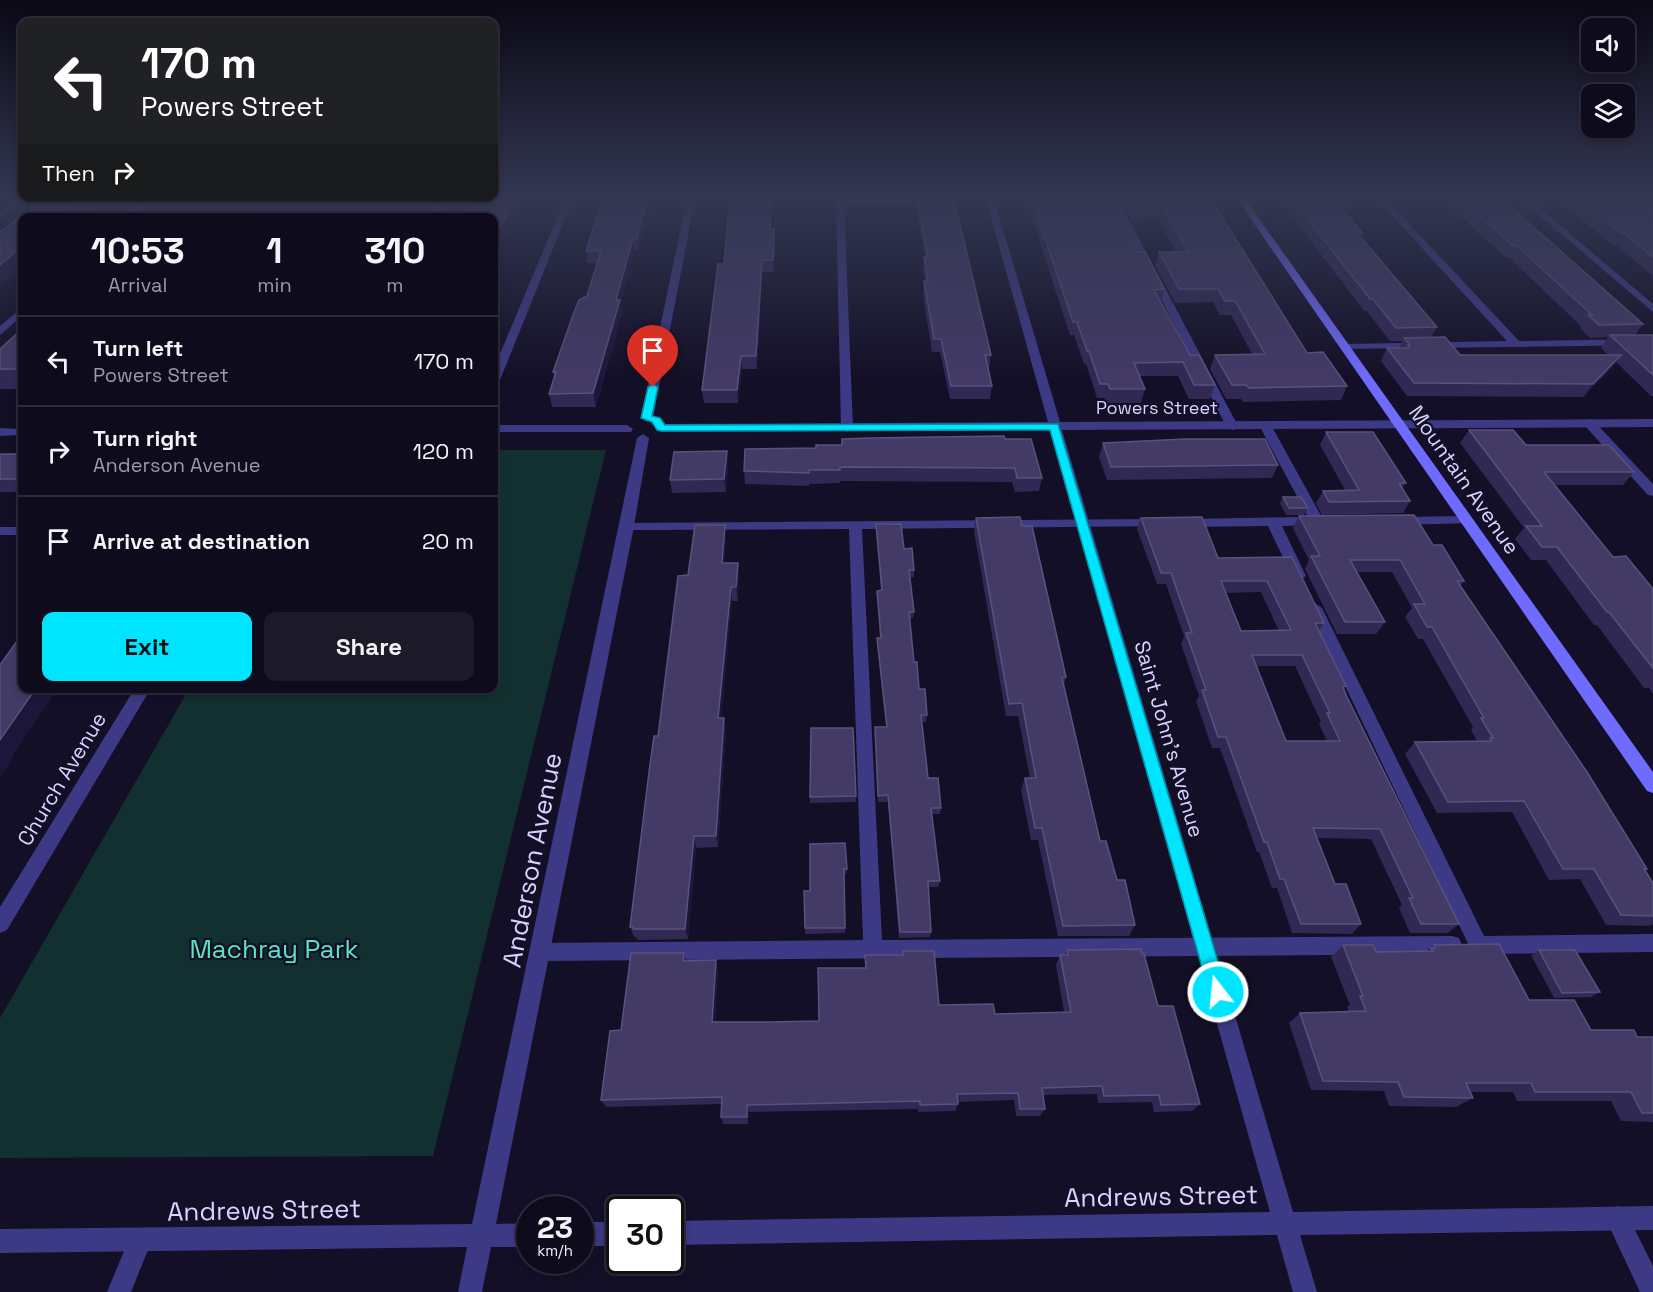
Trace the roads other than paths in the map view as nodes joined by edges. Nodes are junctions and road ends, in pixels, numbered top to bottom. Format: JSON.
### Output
{"nodes":[{"id":1,"x":543,"y":259,"type":"edge"},
{"id":2,"x":679,"y":259,"type":"edge"},
{"id":3,"x":842,"y":259,"type":"edge"},
{"id":4,"x":1007,"y":259,"type":"edge"},
{"id":5,"x":1145,"y":259,"type":"edge"},
{"id":6,"x":1283,"y":259,"type":"edge"},
{"id":7,"x":1437,"y":259,"type":"edge"},
{"id":8,"x":1595,"y":259,"type":"edge"},
{"id":9,"x":1653,"y":309,"type":"edge"},
{"id":10,"x":18,"y":315,"type":"edge"},
{"id":11,"x":0,"y":332,"type":"edge"},
{"id":12,"x":1653,"y":342,"type":"edge"},
{"id":13,"x":1516,"y":344,"type":"junction"},
{"id":14,"x":1345,"y":347,"type":"junction"},
{"id":15,"x":498,"y":370,"type":"edge"},
{"id":16,"x":647,"y":418,"type":"junction"},
{"id":17,"x":1589,"y":423,"type":"junction"},
{"id":18,"x":1653,"y":423,"type":"edge"},
{"id":19,"x":1265,"y":425,"type":"junction"},
{"id":20,"x":1400,"y":425,"type":"junction"},
{"id":21,"x":1232,"y":426,"type":"junction"},
{"id":22,"x":1054,"y":427,"type":"junction"},
{"id":23,"x":661,"y":428,"type":"junction"},
{"id":24,"x":847,"y":428,"type":"junction"},
{"id":25,"x":498,"y":429,"type":"edge"},
{"id":26,"x":0,"y":432,"type":"edge"},
{"id":27,"x":18,"y":432,"type":"edge"},
{"id":28,"x":635,"y":433,"type":"junction"},
{"id":29,"x":1653,"y":492,"type":"edge"},
{"id":30,"x":1467,"y":520,"type":"junction"},
{"id":31,"x":1384,"y":521,"type":"edge"},
{"id":32,"x":1272,"y":522,"type":"junction"},
{"id":33,"x":1083,"y":524,"type":"junction"},
{"id":34,"x":855,"y":525,"type":"junction"},
{"id":35,"x":627,"y":526,"type":"junction"},
{"id":36,"x":18,"y":532,"type":"edge"},
{"id":37,"x":2,"y":534,"type":"edge"},
{"id":38,"x":140,"y":693,"type":"edge"},
{"id":39,"x":1653,"y":786,"type":"edge"},
{"id":40,"x":0,"y":924,"type":"edge"},
{"id":41,"x":1653,"y":943,"type":"edge"},
{"id":42,"x":1479,"y":945,"type":"junction"},
{"id":43,"x":1205,"y":947,"type":"junction"},
{"id":44,"x":873,"y":949,"type":"junction"},
{"id":45,"x":539,"y":952,"type":"junction"},
{"id":46,"x":1617,"y":1218,"type":"junction"},
{"id":47,"x":1653,"y":1218,"type":"edge"},
{"id":48,"x":1285,"y":1222,"type":"junction"},
{"id":49,"x":684,"y":1233,"type":"edge"},
{"id":50,"x":516,"y":1235,"type":"edge"},
{"id":51,"x":481,"y":1236,"type":"junction"},
{"id":52,"x":140,"y":1240,"type":"junction"},
{"id":53,"x":0,"y":1241,"type":"edge"},
{"id":54,"x":119,"y":1292,"type":"edge"},
{"id":55,"x":470,"y":1292,"type":"edge"},
{"id":56,"x":1305,"y":1292,"type":"edge"},
{"id":57,"x":1653,"y":1292,"type":"edge"}],
"edges":[{"from":1,"to":15,"type":"street"},
{"from":2,"to":16,"type":"street"},
{"from":3,"to":24,"type":"street"},
{"from":4,"to":22,"type":"street","name":"Saint John's Avenue"},
{"from":5,"to":21,"type":"street"},
{"from":6,"to":14,"type":"main road","name":"Mountain Avenue"},
{"from":7,"to":13,"type":"street"},
{"from":8,"to":9,"type":"street"},
{"from":10,"to":11,"type":"street"},
{"from":12,"to":13,"type":"street"},
{"from":13,"to":14,"type":"street"},
{"from":14,"to":20,"type":"main road","name":"Mountain Avenue"},
{"from":16,"to":23,"type":"street"},
{"from":16,"to":28,"type":"street"},
{"from":17,"to":18,"type":"street","name":"Powers Street"},
{"from":17,"to":20,"type":"street","name":"Powers Street"},
{"from":17,"to":29,"type":"street"},
{"from":19,"to":20,"type":"street","name":"Powers Street"},
{"from":19,"to":21,"type":"street","name":"Powers Street"},
{"from":19,"to":32,"type":"street"},
{"from":20,"to":30,"type":"main road","name":"Mountain Avenue"},
{"from":21,"to":22,"type":"street","name":"Powers Street"},
{"from":22,"to":24,"type":"street","name":"Powers Street"},
{"from":22,"to":33,"type":"street","name":"Saint John's Avenue"},
{"from":23,"to":24,"type":"street","name":"Powers Street"},
{"from":23,"to":28,"type":"street"},
{"from":25,"to":28,"type":"street"},
{"from":26,"to":27,"type":"street"},
{"from":28,"to":35,"type":"street","name":"Anderson Avenue"},
{"from":30,"to":31,"type":"street"},
{"from":30,"to":39,"type":"main road","name":"Mountain Avenue"},
{"from":32,"to":33,"type":"street"},
{"from":32,"to":42,"type":"street"},
{"from":33,"to":34,"type":"street"},
{"from":33,"to":43,"type":"street","name":"Saint John's Avenue"},
{"from":34,"to":35,"type":"street"},
{"from":34,"to":44,"type":"street"},
{"from":35,"to":45,"type":"street","name":"Anderson Avenue"},
{"from":36,"to":37,"type":"street"},
{"from":38,"to":40,"type":"street","name":"Church Avenue"},
{"from":41,"to":42,"type":"street"},
{"from":42,"to":43,"type":"street"},
{"from":43,"to":44,"type":"street"},
{"from":43,"to":48,"type":"street","name":"Saint John's Avenue"},
{"from":44,"to":45,"type":"street"},
{"from":45,"to":51,"type":"street","name":"Anderson Avenue"},
{"from":46,"to":47,"type":"street","name":"Andrews Street"},
{"from":46,"to":48,"type":"street","name":"Andrews Street"},
{"from":46,"to":57,"type":"street"},
{"from":48,"to":49,"type":"street","name":"Andrews Street"},
{"from":48,"to":56,"type":"street","name":"Saint John's Avenue"},
{"from":50,"to":51,"type":"street","name":"Andrews Street"},
{"from":51,"to":52,"type":"street","name":"Andrews Street"},
{"from":51,"to":55,"type":"street","name":"Anderson Avenue"},
{"from":52,"to":53,"type":"street","name":"Andrews Street"},
{"from":52,"to":54,"type":"street"}]}
